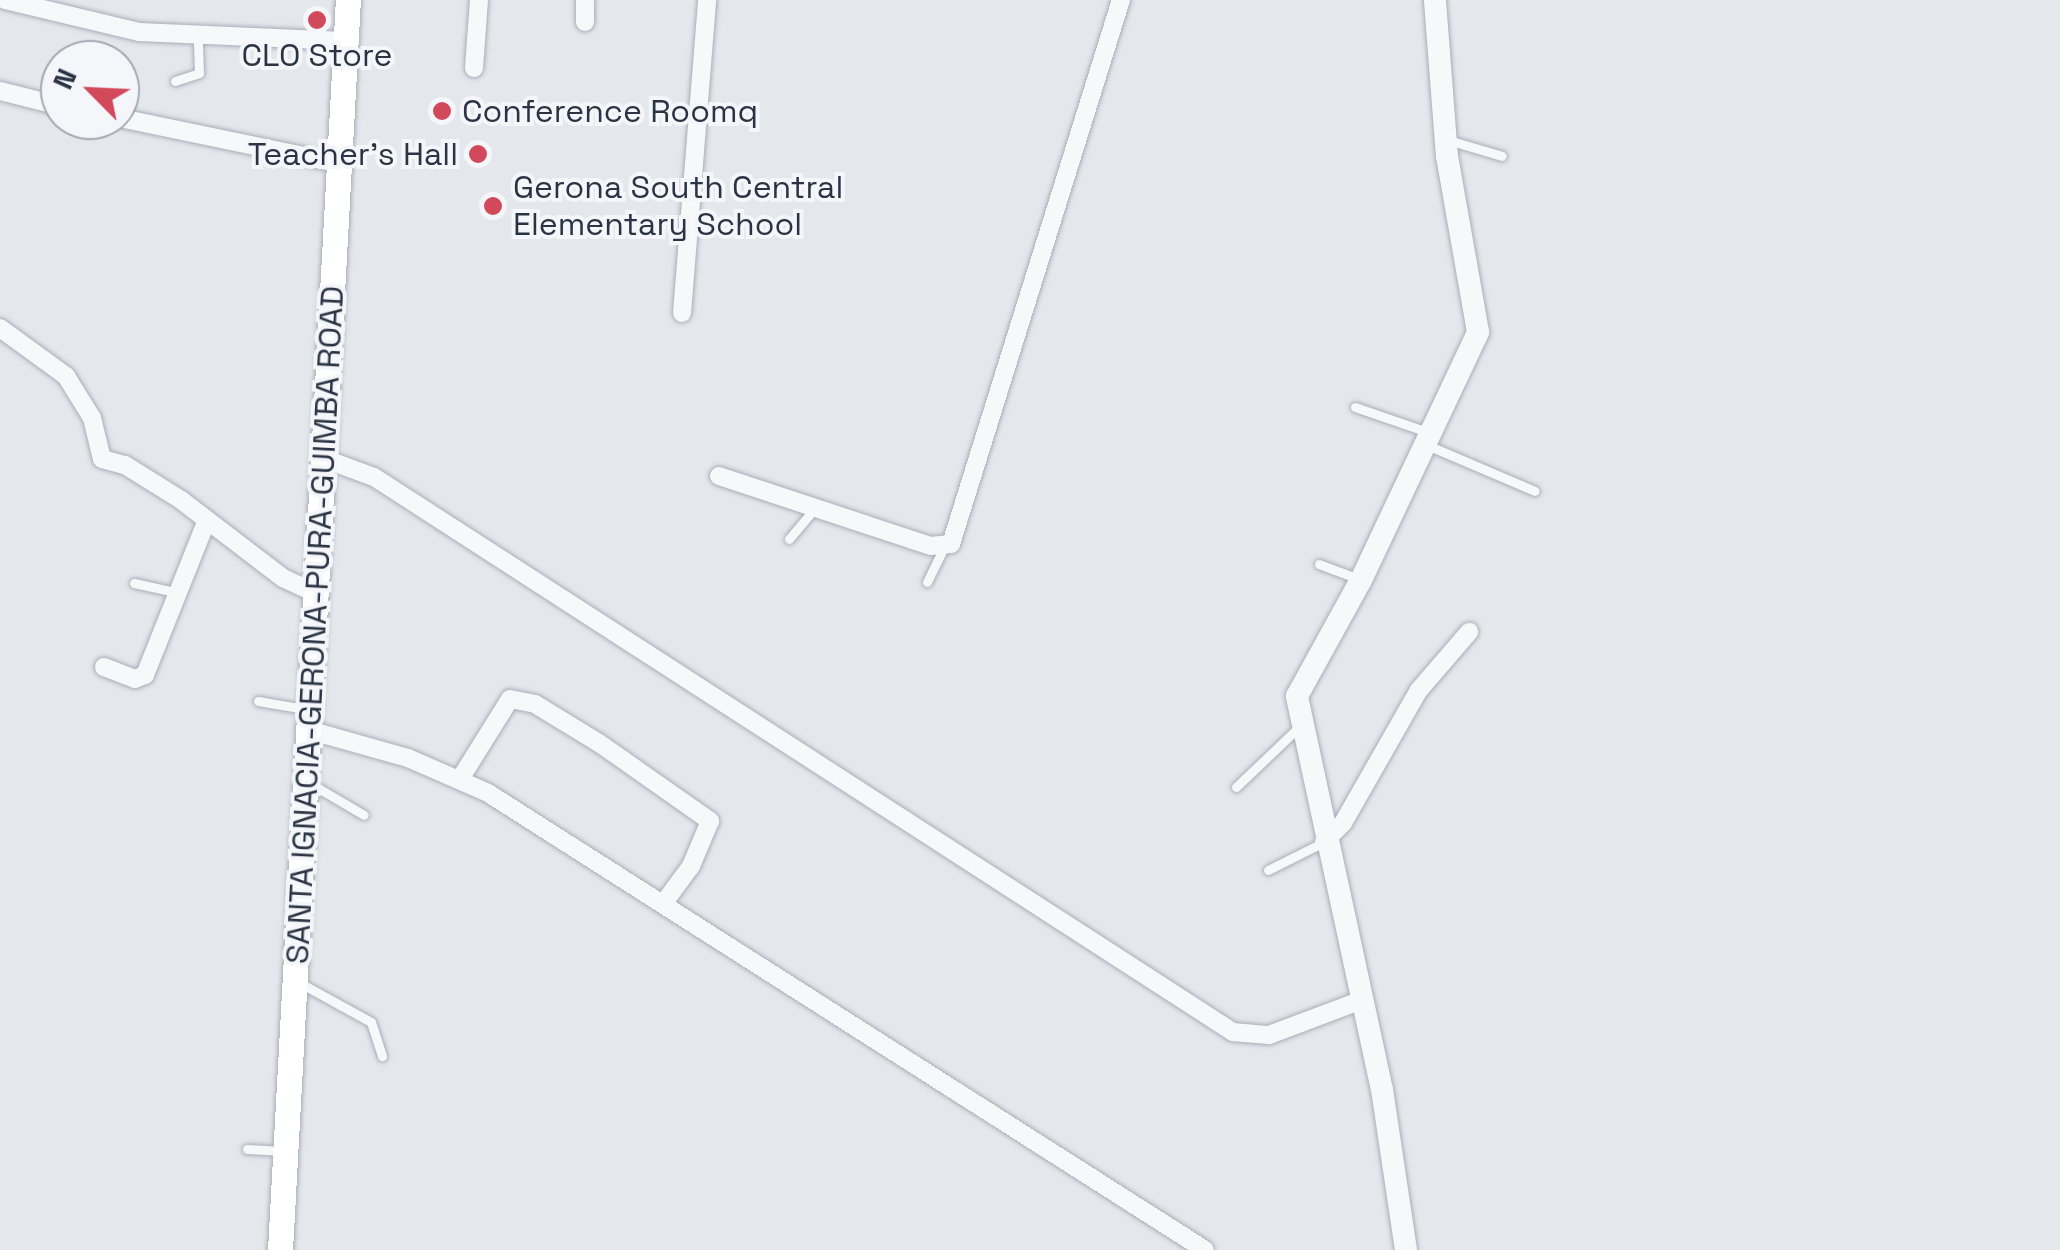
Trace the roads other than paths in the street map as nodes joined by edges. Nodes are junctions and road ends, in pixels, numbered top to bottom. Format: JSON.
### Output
{"nodes":[{"id":1,"x":6,"y":0,"type":"edge"},
{"id":2,"x":348,"y":0,"type":"edge"},
{"id":3,"x":480,"y":0,"type":"edge"},
{"id":4,"x":585,"y":0,"type":"edge"},
{"id":5,"x":706,"y":0,"type":"edge"},
{"id":6,"x":1121,"y":0,"type":"edge"},
{"id":7,"x":1434,"y":0,"type":"edge"},
{"id":8,"x":584,"y":22,"type":"dead end"},
{"id":9,"x":198,"y":36,"type":"junction"},
{"id":10,"x":344,"y":41,"type":"junction"},
{"id":11,"x":474,"y":68,"type":"dead end"},
{"id":12,"x":175,"y":82,"type":"dead end"},
{"id":13,"x":0,"y":91,"type":"edge"},
{"id":14,"x":40,"y":101,"type":"edge"},
{"id":15,"x":140,"y":122,"type":"edge"},
{"id":16,"x":1446,"y":139,"type":"junction"},
{"id":17,"x":1502,"y":156,"type":"dead end"},
{"id":18,"x":337,"y":163,"type":"junction"},
{"id":19,"x":682,"y":312,"type":"dead end"},
{"id":20,"x":0,"y":328,"type":"edge"},
{"id":21,"x":1354,"y":407,"type":"dead end"},
{"id":22,"x":1430,"y":440,"type":"junction"},
{"id":23,"x":325,"y":459,"type":"junction"},
{"id":24,"x":719,"y":476,"type":"dead end"},
{"id":25,"x":1534,"y":491,"type":"dead end"},
{"id":26,"x":817,"y":506,"type":"junction"},
{"id":27,"x":208,"y":520,"type":"junction"},
{"id":28,"x":789,"y":539,"type":"dead end"},
{"id":29,"x":944,"y":548,"type":"junction"},
{"id":30,"x":1320,"y":564,"type":"dead end"},
{"id":31,"x":1361,"y":580,"type":"junction"},
{"id":32,"x":928,"y":582,"type":"dead end"},
{"id":33,"x":134,"y":583,"type":"dead end"},
{"id":34,"x":179,"y":593,"type":"junction"},
{"id":35,"x":317,"y":594,"type":"junction"},
{"id":36,"x":1469,"y":632,"type":"dead end"},
{"id":37,"x":104,"y":667,"type":"dead end"},
{"id":38,"x":258,"y":701,"type":"dead end"},
{"id":39,"x":312,"y":721,"type":"junction"},
{"id":40,"x":1300,"y":726,"type":"junction"},
{"id":41,"x":460,"y":779,"type":"junction"},
{"id":42,"x":309,"y":782,"type":"junction"},
{"id":43,"x":1236,"y":788,"type":"dead end"},
{"id":44,"x":364,"y":814,"type":"dead end"},
{"id":45,"x":1324,"y":842,"type":"junction"},
{"id":46,"x":1268,"y":870,"type":"dead end"},
{"id":47,"x":663,"y":904,"type":"junction"},
{"id":48,"x":297,"y":982,"type":"junction"},
{"id":49,"x":1362,"y":1000,"type":"junction"},
{"id":50,"x":382,"y":1056,"type":"dead end"},
{"id":51,"x":247,"y":1150,"type":"dead end"},
{"id":52,"x":287,"y":1152,"type":"junction"},
{"id":53,"x":280,"y":1250,"type":"edge"},
{"id":54,"x":1205,"y":1250,"type":"edge"},
{"id":55,"x":1406,"y":1250,"type":"edge"}],
"edges":[{"from":1,"to":9,"type":"street"},
{"from":2,"to":10,"type":"main road","name":"SANTA IGNACIA-GERONA-PURA-GUIMBA ROAD"},
{"from":3,"to":11,"type":"street"},
{"from":4,"to":8,"type":"street"},
{"from":5,"to":19,"type":"street"},
{"from":6,"to":29,"type":"street"},
{"from":7,"to":16,"type":"street"},
{"from":9,"to":10,"type":"street"},
{"from":9,"to":12,"type":"lane"},
{"from":10,"to":18,"type":"main road","name":"SANTA IGNACIA-GERONA-PURA-GUIMBA ROAD"},
{"from":13,"to":14,"type":"street"},
{"from":15,"to":18,"type":"street"},
{"from":16,"to":17,"type":"lane"},
{"from":16,"to":22,"type":"street"},
{"from":18,"to":23,"type":"main road","name":"SANTA IGNACIA-GERONA-PURA-GUIMBA ROAD"},
{"from":20,"to":27,"type":"street"},
{"from":21,"to":22,"type":"lane"},
{"from":22,"to":25,"type":"lane"},
{"from":22,"to":31,"type":"street"},
{"from":23,"to":35,"type":"main road","name":"SANTA IGNACIA-GERONA-PURA-GUIMBA ROAD"},
{"from":23,"to":49,"type":"street"},
{"from":24,"to":26,"type":"street"},
{"from":26,"to":28,"type":"lane"},
{"from":26,"to":29,"type":"street"},
{"from":27,"to":34,"type":"street"},
{"from":27,"to":35,"type":"street"},
{"from":29,"to":32,"type":"lane"},
{"from":30,"to":31,"type":"lane"},
{"from":31,"to":40,"type":"street"},
{"from":33,"to":34,"type":"lane"},
{"from":34,"to":37,"type":"street"},
{"from":35,"to":39,"type":"main road","name":"SANTA IGNACIA-GERONA-PURA-GUIMBA ROAD"},
{"from":36,"to":45,"type":"street"},
{"from":38,"to":39,"type":"lane"},
{"from":39,"to":41,"type":"street"},
{"from":39,"to":42,"type":"main road","name":"SANTA IGNACIA-GERONA-PURA-GUIMBA ROAD"},
{"from":40,"to":43,"type":"lane"},
{"from":40,"to":45,"type":"street"},
{"from":41,"to":47,"type":"street"},
{"from":41,"to":47,"type":"street"},
{"from":42,"to":44,"type":"lane"},
{"from":42,"to":48,"type":"main road","name":"SANTA IGNACIA-GERONA-PURA-GUIMBA ROAD"},
{"from":45,"to":46,"type":"lane"},
{"from":45,"to":49,"type":"street"},
{"from":47,"to":54,"type":"street"},
{"from":48,"to":50,"type":"lane"},
{"from":48,"to":52,"type":"main road","name":"SANTA IGNACIA-GERONA-PURA-GUIMBA ROAD"},
{"from":49,"to":55,"type":"street"},
{"from":51,"to":52,"type":"lane"},
{"from":52,"to":53,"type":"main road","name":"SANTA IGNACIA-GERONA-PURA-GUIMBA ROAD"}]}
